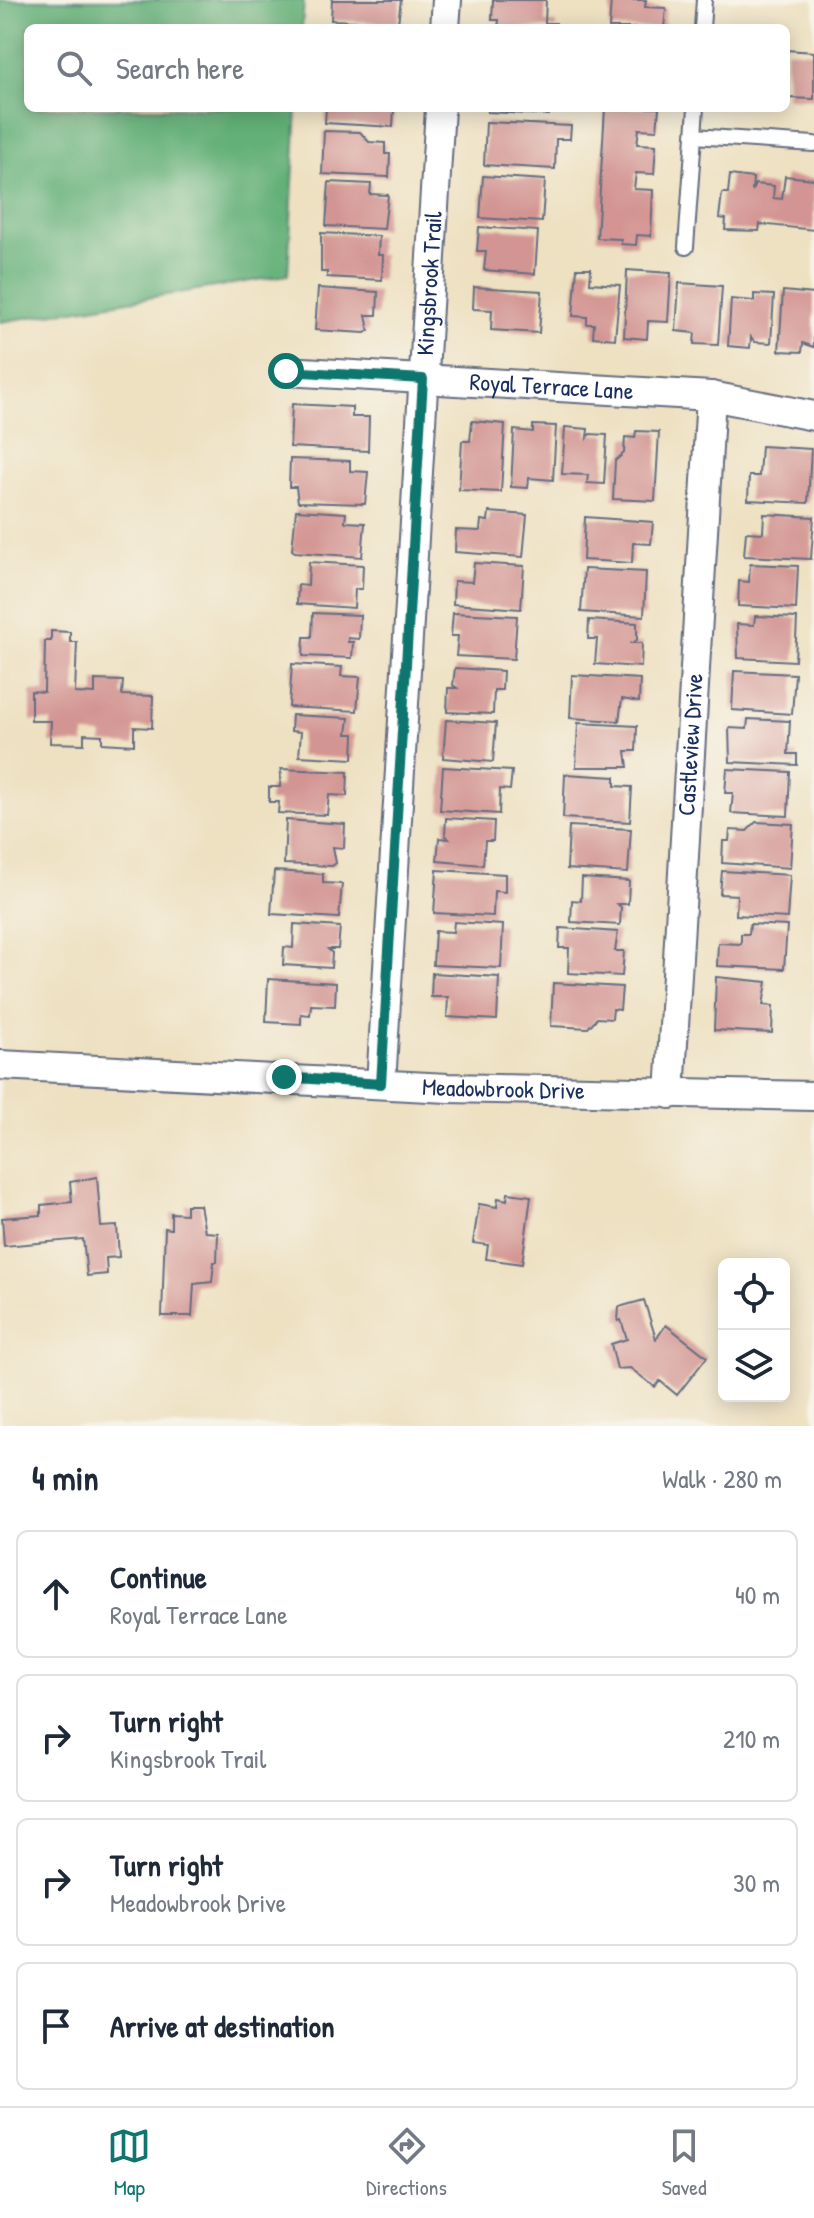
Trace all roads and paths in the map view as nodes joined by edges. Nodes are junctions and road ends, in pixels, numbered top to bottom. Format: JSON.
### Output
{"nodes":[{"id":1,"x":447,"y":0,"type":"edge"},
{"id":2,"x":704,"y":0,"type":"edge"},
{"id":3,"x":445,"y":24,"type":"edge"},
{"id":4,"x":702,"y":24,"type":"edge"},
{"id":5,"x":440,"y":112,"type":"edge"},
{"id":6,"x":696,"y":112,"type":"edge"},
{"id":7,"x":694,"y":136,"type":"junction"},
{"id":8,"x":814,"y":144,"type":"edge"},
{"id":9,"x":686,"y":247,"type":"dead end"},
{"id":10,"x":286,"y":371,"type":"dead end"},
{"id":11,"x":423,"y":379,"type":"junction"},
{"id":12,"x":711,"y":396,"type":"junction"},
{"id":13,"x":814,"y":416,"type":"edge"},
{"id":14,"x":0,"y":1065,"type":"edge"},
{"id":15,"x":381,"y":1084,"type":"junction"},
{"id":16,"x":670,"y":1094,"type":"junction"},
{"id":17,"x":814,"y":1096,"type":"edge"}],
"edges":[{"from":1,"to":3,"type":"street"},
{"from":2,"to":4,"type":"lane"},
{"from":5,"to":11,"type":"street","name":"Kingsbrook Trail"},
{"from":6,"to":7,"type":"lane"},
{"from":7,"to":8,"type":"lane"},
{"from":7,"to":9,"type":"lane"},
{"from":10,"to":11,"type":"street","name":"Royal Terrace Lane"},
{"from":11,"to":12,"type":"street","name":"Royal Terrace Lane"},
{"from":11,"to":15,"type":"street","name":"Kingsbrook Trail"},
{"from":12,"to":13,"type":"street","name":"Royal Terrace Lane"},
{"from":12,"to":16,"type":"street","name":"Castleview Drive"},
{"from":14,"to":15,"type":"street","name":"Meadowbrook Drive"},
{"from":15,"to":16,"type":"street","name":"Meadowbrook Drive"},
{"from":16,"to":17,"type":"street","name":"Meadowbrook Drive"}]}
